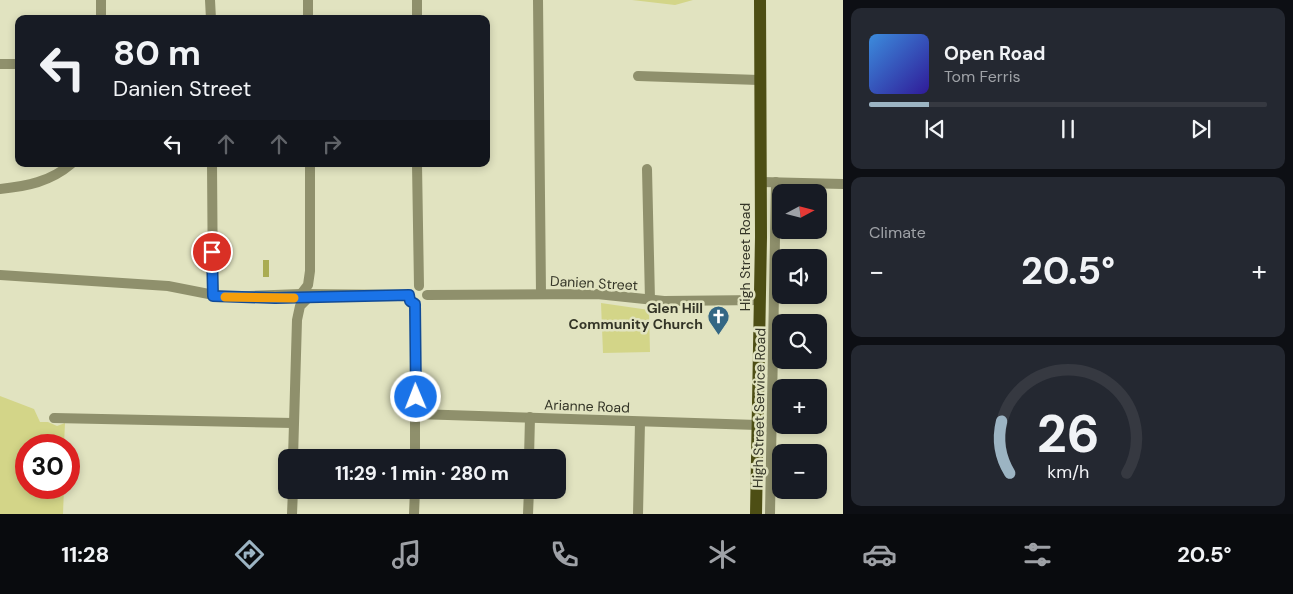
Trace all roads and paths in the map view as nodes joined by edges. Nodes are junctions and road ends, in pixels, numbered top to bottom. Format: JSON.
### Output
{"nodes":[{"id":1,"x":101,"y":0,"type":"edge"},
{"id":2,"x":210,"y":0,"type":"edge"},
{"id":3,"x":308,"y":0,"type":"edge"},
{"id":4,"x":417,"y":0,"type":"edge"},
{"id":5,"x":538,"y":0,"type":"edge"},
{"id":6,"x":760,"y":0,"type":"edge"},
{"id":7,"x":101,"y":15,"type":"edge"},
{"id":8,"x":210,"y":15,"type":"edge"},
{"id":9,"x":308,"y":15,"type":"edge"},
{"id":10,"x":417,"y":15,"type":"edge"},
{"id":11,"x":0,"y":64,"type":"edge"},
{"id":12,"x":15,"y":64,"type":"edge"},
{"id":13,"x":638,"y":76,"type":"dead end"},
{"id":14,"x":759,"y":80,"type":"junction"},
{"id":15,"x":66,"y":167,"type":"edge"},
{"id":16,"x":212,"y":167,"type":"edge"},
{"id":17,"x":310,"y":167,"type":"edge"},
{"id":18,"x":417,"y":167,"type":"edge"},
{"id":19,"x":647,"y":169,"type":"dead end"},
{"id":20,"x":761,"y":182,"type":"junction"},
{"id":21,"x":776,"y":182,"type":"junction"},
{"id":22,"x":843,"y":184,"type":"edge"},
{"id":23,"x":0,"y":189,"type":"edge"},
{"id":24,"x":310,"y":271,"type":"junction"},
{"id":25,"x":0,"y":276,"type":"edge"},
{"id":26,"x":419,"y":286,"type":"junction"},
{"id":27,"x":319,"y":294,"type":"junction"},
{"id":28,"x":541,"y":294,"type":"junction"},
{"id":29,"x":426,"y":295,"type":"junction"},
{"id":30,"x":213,"y":296,"type":"junction"},
{"id":31,"x":260,"y":296,"type":"junction"},
{"id":32,"x":304,"y":296,"type":"junction"},
{"id":33,"x":343,"y":296,"type":"junction"},
{"id":34,"x":286,"y":298,"type":"junction"},
{"id":35,"x":412,"y":300,"type":"junction"},
{"id":36,"x":650,"y":300,"type":"junction"},
{"id":37,"x":760,"y":300,"type":"junction"},
{"id":38,"x":297,"y":320,"type":"junction"},
{"id":39,"x":416,"y":414,"type":"junction"},
{"id":40,"x":530,"y":417,"type":"junction"},
{"id":41,"x":54,"y":418,"type":"dead end"},
{"id":42,"x":293,"y":422,"type":"junction"},
{"id":43,"x":640,"y":422,"type":"junction"},
{"id":44,"x":757,"y":425,"type":"junction"},
{"id":45,"x":293,"y":449,"type":"edge"},
{"id":46,"x":415,"y":449,"type":"edge"},
{"id":47,"x":529,"y":449,"type":"edge"},
{"id":48,"x":293,"y":499,"type":"edge"},
{"id":49,"x":415,"y":499,"type":"edge"},
{"id":50,"x":529,"y":499,"type":"edge"},
{"id":51,"x":292,"y":514,"type":"edge"},
{"id":52,"x":414,"y":514,"type":"edge"},
{"id":53,"x":528,"y":514,"type":"edge"},
{"id":54,"x":638,"y":514,"type":"edge"},
{"id":55,"x":756,"y":514,"type":"edge"},
{"id":56,"x":770,"y":514,"type":"edge"}],
"edges":[{"from":1,"to":7,"type":"street"},
{"from":2,"to":8,"type":"street"},
{"from":3,"to":9,"type":"street"},
{"from":4,"to":10,"type":"street"},
{"from":5,"to":28,"type":"street"},
{"from":6,"to":14,"type":"main road","name":"High Street Road"},
{"from":11,"to":12,"type":"street"},
{"from":13,"to":14,"type":"street"},
{"from":14,"to":20,"type":"main road","name":"High Street Road"},
{"from":15,"to":23,"type":"street"},
{"from":16,"to":30,"type":"street"},
{"from":17,"to":24,"type":"street"},
{"from":18,"to":26,"type":"street"},
{"from":19,"to":36,"type":"street"},
{"from":20,"to":21,"type":"street"},
{"from":20,"to":37,"type":"main road","name":"High Street Road"},
{"from":21,"to":22,"type":"street"},
{"from":21,"to":56,"type":"street","name":"High Street Service Road"},
{"from":24,"to":27,"type":"street"},
{"from":24,"to":32,"type":"street"},
{"from":25,"to":30,"type":"street"},
{"from":26,"to":29,"type":"street"},
{"from":26,"to":35,"type":"street"},
{"from":27,"to":32,"type":"street"},
{"from":27,"to":33,"type":"street"},
{"from":28,"to":29,"type":"street","name":"Danien Street"},
{"from":28,"to":36,"type":"street","name":"Danien Street"},
{"from":29,"to":35,"type":"street"},
{"from":30,"to":31,"type":"street"},
{"from":31,"to":32,"type":"street"},
{"from":31,"to":34,"type":"street"},
{"from":32,"to":33,"type":"street"},
{"from":32,"to":34,"type":"street"},
{"from":32,"to":38,"type":"street"},
{"from":33,"to":35,"type":"street"},
{"from":34,"to":38,"type":"street"},
{"from":35,"to":39,"type":"street"},
{"from":36,"to":37,"type":"street","name":"Danien Street"},
{"from":37,"to":44,"type":"main road","name":"High Street Road"},
{"from":38,"to":42,"type":"street"},
{"from":39,"to":40,"type":"street","name":"Arianne Road"},
{"from":39,"to":46,"type":"street"},
{"from":40,"to":43,"type":"street","name":"Arianne Road"},
{"from":40,"to":47,"type":"street"},
{"from":41,"to":42,"type":"street"},
{"from":42,"to":45,"type":"street"},
{"from":43,"to":44,"type":"street","name":"Arianne Road"},
{"from":43,"to":54,"type":"street"},
{"from":44,"to":55,"type":"main road","name":"High Street Road"},
{"from":48,"to":51,"type":"street"},
{"from":49,"to":52,"type":"street"},
{"from":50,"to":53,"type":"street"}]}
